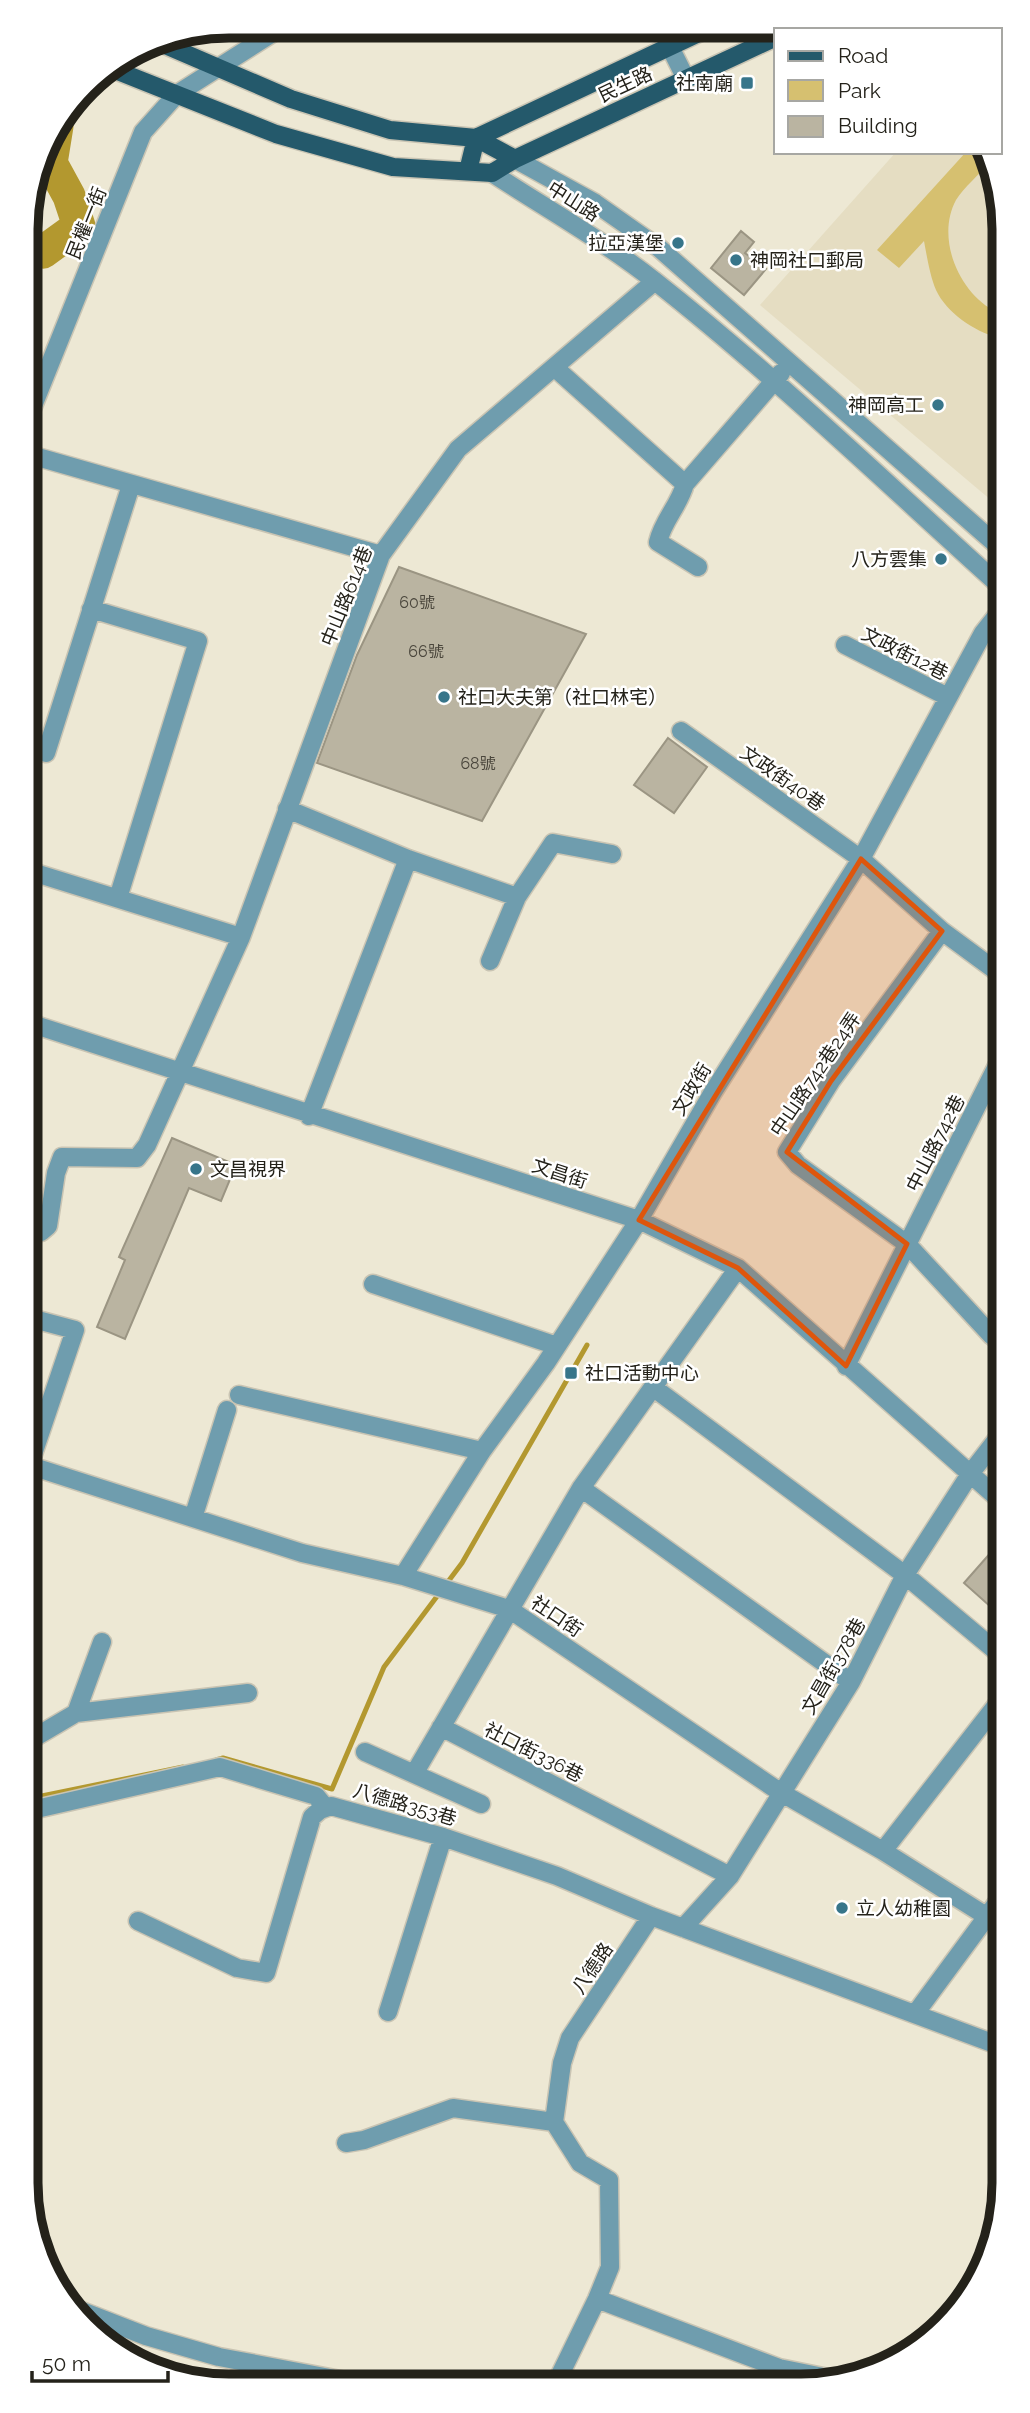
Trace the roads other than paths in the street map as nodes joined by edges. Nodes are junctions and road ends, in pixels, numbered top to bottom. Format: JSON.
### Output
{"nodes":[{"id":1,"x":666,"y":38,"type":"edge"},
{"id":2,"x":688,"y":38,"type":"edge"},
{"id":3,"x":774,"y":38,"type":"edge"},
{"id":4,"x":263,"y":39,"type":"edge"},
{"id":5,"x":670,"y":47,"type":"junction"},
{"id":6,"x":172,"y":48,"type":"edge"},
{"id":7,"x":218,"y":68,"type":"junction"},
{"id":8,"x":121,"y":72,"type":"edge"},
{"id":9,"x":686,"y":79,"type":"junction"},
{"id":10,"x":177,"y":94,"type":"junction"},
{"id":11,"x":476,"y":138,"type":"junction"},
{"id":12,"x":515,"y":159,"type":"junction"},
{"id":13,"x":468,"y":171,"type":"junction"},
{"id":14,"x":492,"y":173,"type":"junction"},
{"id":15,"x":655,"y":281,"type":"junction"},
{"id":16,"x":790,"y":362,"type":"junction"},
{"id":17,"x":554,"y":367,"type":"junction"},
{"id":18,"x":773,"y":382,"type":"junction"},
{"id":19,"x":39,"y":391,"type":"edge"},
{"id":20,"x":39,"y":458,"type":"edge"},
{"id":21,"x":685,"y":484,"type":"junction"},
{"id":22,"x":131,"y":485,"type":"junction"},
{"id":23,"x":992,"y":541,"type":"edge"},
{"id":24,"x":382,"y":555,"type":"junction"},
{"id":25,"x":698,"y":567,"type":"dead end"},
{"id":26,"x":992,"y":578,"type":"edge"},
{"id":27,"x":92,"y":609,"type":"junction"},
{"id":28,"x":992,"y":622,"type":"edge"},
{"id":29,"x":845,"y":645,"type":"dead end"},
{"id":30,"x":948,"y":697,"type":"junction"},
{"id":31,"x":681,"y":731,"type":"dead end"},
{"id":32,"x":46,"y":753,"type":"dead end"},
{"id":33,"x":287,"y":809,"type":"junction"},
{"id":34,"x":612,"y":854,"type":"dead end"},
{"id":35,"x":408,"y":859,"type":"junction"},
{"id":36,"x":861,"y":859,"type":"junction"},
{"id":37,"x":39,"y":874,"type":"edge"},
{"id":38,"x":517,"y":897,"type":"junction"},
{"id":39,"x":118,"y":898,"type":"junction"},
{"id":40,"x":942,"y":931,"type":"junction"},
{"id":41,"x":241,"y":937,"type":"junction"},
{"id":42,"x":490,"y":961,"type":"dead end"},
{"id":43,"x":992,"y":968,"type":"edge"},
{"id":44,"x":39,"y":1026,"type":"edge"},
{"id":45,"x":181,"y":1074,"type":"junction"},
{"id":46,"x":992,"y":1077,"type":"edge"},
{"id":47,"x":309,"y":1116,"type":"junction"},
{"id":48,"x":639,"y":1220,"type":"junction"},
{"id":49,"x":38,"y":1232,"type":"edge"},
{"id":50,"x":907,"y":1244,"type":"junction"},
{"id":51,"x":738,"y":1268,"type":"junction"},
{"id":52,"x":373,"y":1284,"type":"dead end"},
{"id":53,"x":38,"y":1320,"type":"edge"},
{"id":54,"x":992,"y":1336,"type":"dead end"},
{"id":55,"x":557,"y":1346,"type":"junction"},
{"id":56,"x":846,"y":1366,"type":"junction"},
{"id":57,"x":654,"y":1388,"type":"junction"},
{"id":58,"x":239,"y":1395,"type":"dead end"},
{"id":59,"x":226,"y":1410,"type":"dead end"},
{"id":60,"x":38,"y":1438,"type":"edge"},
{"id":61,"x":991,"y":1447,"type":"edge"},
{"id":62,"x":482,"y":1451,"type":"junction"},
{"id":63,"x":38,"y":1468,"type":"edge"},
{"id":64,"x":970,"y":1475,"type":"junction"},
{"id":65,"x":581,"y":1488,"type":"junction"},
{"id":66,"x":991,"y":1493,"type":"edge"},
{"id":67,"x":193,"y":1518,"type":"junction"},
{"id":68,"x":905,"y":1575,"type":"junction"},
{"id":69,"x":403,"y":1576,"type":"junction"},
{"id":70,"x":509,"y":1609,"type":"junction"},
{"id":71,"x":102,"y":1642,"type":"dead end"},
{"id":72,"x":991,"y":1647,"type":"edge"},
{"id":73,"x":850,"y":1682,"type":"junction"},
{"id":74,"x":248,"y":1693,"type":"dead end"},
{"id":75,"x":991,"y":1712,"type":"edge"},
{"id":76,"x":76,"y":1713,"type":"junction"},
{"id":77,"x":441,"y":1727,"type":"junction"},
{"id":78,"x":38,"y":1735,"type":"edge"},
{"id":79,"x":365,"y":1752,"type":"dead end"},
{"id":80,"x":414,"y":1774,"type":"junction"},
{"id":81,"x":780,"y":1792,"type":"junction"},
{"id":82,"x":481,"y":1804,"type":"dead end"},
{"id":83,"x":325,"y":1807,"type":"junction"},
{"id":84,"x":38,"y":1809,"type":"edge"},
{"id":85,"x":443,"y":1837,"type":"junction"},
{"id":86,"x":883,"y":1851,"type":"junction"},
{"id":87,"x":730,"y":1877,"type":"junction"},
{"id":88,"x":651,"y":1916,"type":"junction"},
{"id":89,"x":991,"y":1919,"type":"edge"},
{"id":90,"x":138,"y":1921,"type":"dead end"},
{"id":91,"x":991,"y":1925,"type":"edge"},
{"id":92,"x":683,"y":1928,"type":"junction"},
{"id":93,"x":388,"y":2012,"type":"dead end"},
{"id":94,"x":915,"y":2014,"type":"junction"},
{"id":95,"x":991,"y":2043,"type":"edge"},
{"id":96,"x":554,"y":2122,"type":"junction"},
{"id":97,"x":346,"y":2143,"type":"dead end"},
{"id":98,"x":597,"y":2299,"type":"junction"},
{"id":99,"x":92,"y":2316,"type":"edge"},
{"id":100,"x":309,"y":2374,"type":"edge"},
{"id":101,"x":560,"y":2374,"type":"edge"},
{"id":102,"x":807,"y":2374,"type":"edge"}],
"edges":[{"from":1,"to":5,"type":"street"},
{"from":2,"to":5,"type":"main road","name":"民生路"},
{"from":3,"to":9,"type":"main road","name":"民生路"},
{"from":4,"to":7,"type":"street","name":"民權一街"},
{"from":5,"to":9,"type":"street"},
{"from":5,"to":11,"type":"main road","name":"民生路"},
{"from":6,"to":7,"type":"main road","name":"中山路"},
{"from":7,"to":10,"type":"street","name":"民權一街"},
{"from":7,"to":11,"type":"main road","name":"中山路"},
{"from":8,"to":10,"type":"main road","name":"中山路"},
{"from":9,"to":12,"type":"main road","name":"民生路"},
{"from":10,"to":13,"type":"main road","name":"中山路"},
{"from":10,"to":19,"type":"street","name":"民權一街"},
{"from":11,"to":12,"type":"main road","name":"中山路"},
{"from":11,"to":13,"type":"main road"},
{"from":12,"to":14,"type":"main road","name":"民生路"},
{"from":12,"to":16,"type":"street","name":"中山路"},
{"from":13,"to":14,"type":"main road","name":"中山路"},
{"from":14,"to":15,"type":"street","name":"中山路"},
{"from":15,"to":17,"type":"street","name":"中山路614巷"},
{"from":15,"to":18,"type":"street","name":"中山路"},
{"from":16,"to":18,"type":"street"},
{"from":16,"to":23,"type":"street","name":"中山路"},
{"from":17,"to":21,"type":"street"},
{"from":17,"to":24,"type":"street","name":"中山路614巷"},
{"from":18,"to":21,"type":"street"},
{"from":18,"to":26,"type":"street","name":"中山路"},
{"from":20,"to":22,"type":"street"},
{"from":21,"to":25,"type":"street"},
{"from":22,"to":24,"type":"street"},
{"from":22,"to":27,"type":"street"},
{"from":24,"to":33,"type":"street","name":"中山路614巷"},
{"from":27,"to":32,"type":"street"},
{"from":27,"to":39,"type":"street"},
{"from":28,"to":30,"type":"street","name":"文政街"},
{"from":29,"to":30,"type":"street","name":"文政街12巷"},
{"from":30,"to":36,"type":"street","name":"文政街"},
{"from":31,"to":36,"type":"street","name":"文政街40巷"},
{"from":33,"to":35,"type":"street"},
{"from":33,"to":41,"type":"street","name":"中山路614巷"},
{"from":34,"to":38,"type":"street"},
{"from":35,"to":38,"type":"street"},
{"from":35,"to":47,"type":"street"},
{"from":36,"to":40,"type":"street","name":"文政街40巷"},
{"from":36,"to":48,"type":"street","name":"文政街"},
{"from":37,"to":39,"type":"street"},
{"from":38,"to":42,"type":"street"},
{"from":39,"to":41,"type":"street"},
{"from":40,"to":43,"type":"street","name":"文政街40巷"},
{"from":40,"to":50,"type":"street","name":"中山路742巷24弄"},
{"from":41,"to":45,"type":"street","name":"中山路614巷"},
{"from":44,"to":45,"type":"street","name":"文昌街"},
{"from":45,"to":47,"type":"street","name":"文昌街"},
{"from":45,"to":49,"type":"street","name":"中山路614巷"},
{"from":46,"to":50,"type":"street","name":"中山路742巷"},
{"from":47,"to":48,"type":"street","name":"文昌街"},
{"from":48,"to":51,"type":"street","name":"文昌街"},
{"from":48,"to":55,"type":"street","name":"文政街"},
{"from":50,"to":54,"type":"street"},
{"from":50,"to":56,"type":"street","name":"中山路742巷"},
{"from":51,"to":56,"type":"street","name":"文昌街"},
{"from":51,"to":57,"type":"street"},
{"from":52,"to":55,"type":"street"},
{"from":53,"to":60,"type":"street"},
{"from":55,"to":62,"type":"street","name":"文政街"},
{"from":56,"to":64,"type":"street","name":"文昌街"},
{"from":57,"to":65,"type":"street"},
{"from":57,"to":68,"type":"street"},
{"from":58,"to":62,"type":"street"},
{"from":59,"to":67,"type":"street"},
{"from":61,"to":64,"type":"street","name":"文昌街378巷"},
{"from":62,"to":69,"type":"street","name":"文政街"},
{"from":63,"to":67,"type":"street","name":"社口街"},
{"from":64,"to":66,"type":"street","name":"文昌街"},
{"from":64,"to":68,"type":"street","name":"文昌街378巷"},
{"from":65,"to":70,"type":"street"},
{"from":65,"to":73,"type":"street"},
{"from":67,"to":69,"type":"street","name":"社口街"},
{"from":68,"to":72,"type":"street"},
{"from":68,"to":73,"type":"street","name":"文昌街378巷"},
{"from":69,"to":70,"type":"street","name":"社口街"},
{"from":70,"to":77,"type":"street"},
{"from":70,"to":81,"type":"street","name":"社口街"},
{"from":71,"to":76,"type":"street"},
{"from":73,"to":81,"type":"street","name":"文昌街378巷"},
{"from":74,"to":76,"type":"street"},
{"from":75,"to":86,"type":"street"},
{"from":76,"to":78,"type":"street"},
{"from":77,"to":80,"type":"street"},
{"from":77,"to":87,"type":"street","name":"社口街336巷"},
{"from":79,"to":80,"type":"street"},
{"from":80,"to":82,"type":"street"},
{"from":81,"to":86,"type":"street","name":"社口街"},
{"from":81,"to":87,"type":"street","name":"文昌街378巷"},
{"from":83,"to":84,"type":"street"},
{"from":83,"to":85,"type":"street","name":"八德路353巷"},
{"from":83,"to":90,"type":"street","name":"八德路353巷"},
{"from":85,"to":88,"type":"street","name":"八德路353巷"},
{"from":85,"to":93,"type":"street"},
{"from":86,"to":89,"type":"street","name":"社口街"},
{"from":87,"to":92,"type":"street","name":"文昌街378巷"},
{"from":88,"to":92,"type":"street"},
{"from":88,"to":96,"type":"street","name":"八德路"},
{"from":91,"to":94,"type":"street"},
{"from":92,"to":94,"type":"street"},
{"from":94,"to":95,"type":"street"},
{"from":96,"to":97,"type":"street"},
{"from":96,"to":98,"type":"street"},
{"from":98,"to":101,"type":"street"},
{"from":98,"to":102,"type":"street"},
{"from":99,"to":100,"type":"street"}]}
